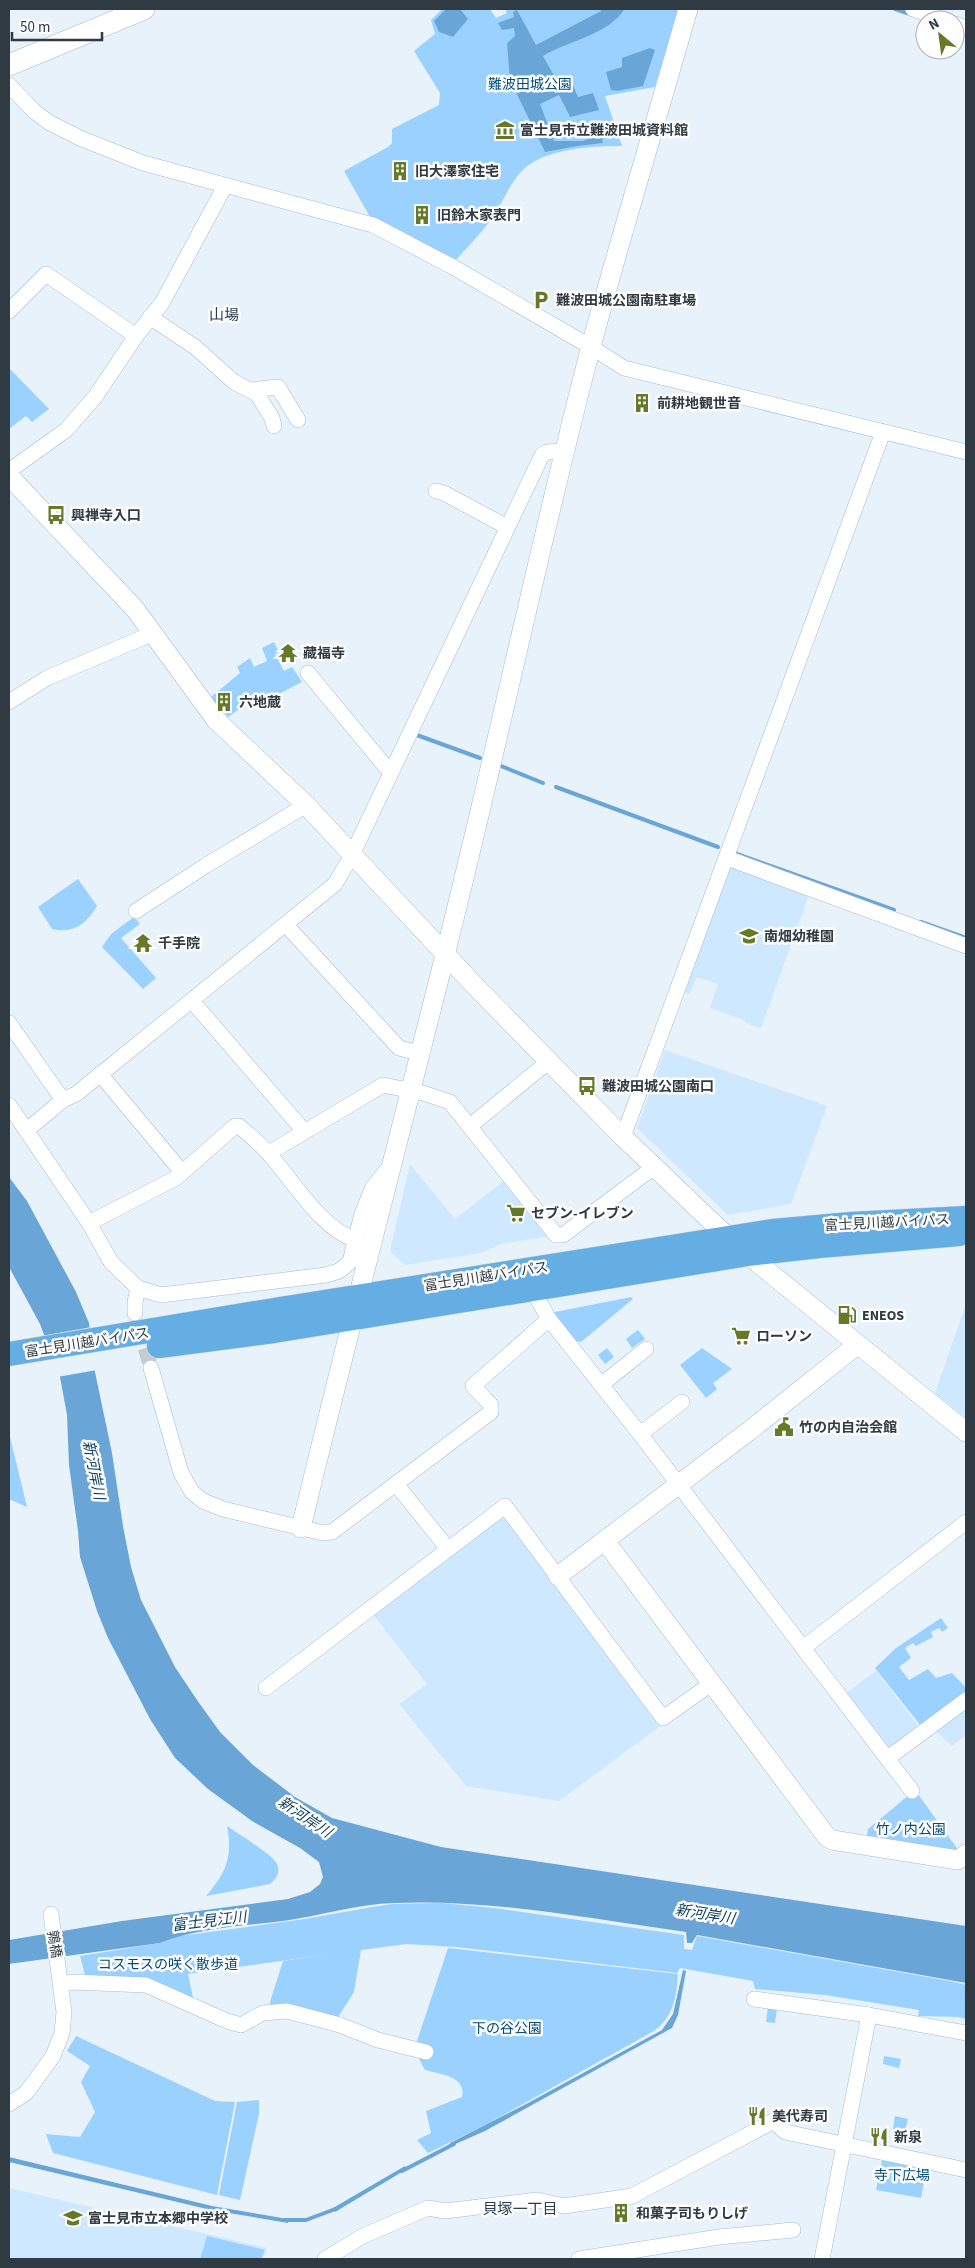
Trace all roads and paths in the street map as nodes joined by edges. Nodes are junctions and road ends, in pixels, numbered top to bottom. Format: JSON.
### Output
{"nodes":[{"id":1,"x":144,"y":9,"type":"edge"},
{"id":2,"x":688,"y":9,"type":"edge"},
{"id":3,"x":9,"y":65,"type":"edge"},
{"id":4,"x":9,"y":85,"type":"edge"},
{"id":5,"x":225,"y":186,"type":"junction"},
{"id":6,"x":9,"y":311,"type":"edge"},
{"id":7,"x":150,"y":317,"type":"junction"},
{"id":8,"x":136,"y":336,"type":"junction"},
{"id":9,"x":591,"y":346,"type":"junction"},
{"id":10,"x":251,"y":390,"type":"junction"},
{"id":11,"x":298,"y":420,"type":"dead end"},
{"id":12,"x":274,"y":426,"type":"dead end"},
{"id":13,"x":883,"y":432,"type":"junction"},
{"id":14,"x":565,"y":451,"type":"junction"},
{"id":15,"x":966,"y":452,"type":"edge"},
{"id":16,"x":9,"y":471,"type":"edge"},
{"id":17,"x":9,"y":476,"type":"edge"},
{"id":18,"x":436,"y":491,"type":"dead end"},
{"id":19,"x":507,"y":527,"type":"junction"},
{"id":20,"x":154,"y":633,"type":"junction"},
{"id":21,"x":308,"y":673,"type":"dead end"},
{"id":22,"x":9,"y":702,"type":"edge"},
{"id":23,"x":390,"y":772,"type":"junction"},
{"id":24,"x":306,"y":806,"type":"junction"},
{"id":25,"x":352,"y":855,"type":"junction"},
{"id":26,"x":727,"y":858,"type":"junction"},
{"id":27,"x":136,"y":911,"type":"dead end"},
{"id":28,"x":286,"y":925,"type":"junction"},
{"id":29,"x":966,"y":946,"type":"edge"},
{"id":30,"x":445,"y":954,"type":"junction"},
{"id":31,"x":192,"y":1001,"type":"junction"},
{"id":32,"x":9,"y":1023,"type":"edge"},
{"id":33,"x":419,"y":1053,"type":"junction"},
{"id":34,"x":548,"y":1062,"type":"junction"},
{"id":35,"x":100,"y":1074,"type":"junction"},
{"id":36,"x":409,"y":1090,"type":"junction"},
{"id":37,"x":64,"y":1100,"type":"junction"},
{"id":38,"x":9,"y":1105,"type":"edge"},
{"id":39,"x":470,"y":1126,"type":"junction"},
{"id":40,"x":27,"y":1130,"type":"junction"},
{"id":41,"x":304,"y":1131,"type":"junction"},
{"id":42,"x":623,"y":1137,"type":"junction"},
{"id":43,"x":269,"y":1153,"type":"junction"},
{"id":44,"x":391,"y":1165,"type":"junction"},
{"id":45,"x":654,"y":1167,"type":"junction"},
{"id":46,"x":182,"y":1172,"type":"junction"},
{"id":47,"x":966,"y":1218,"type":"edge"},
{"id":48,"x":89,"y":1223,"type":"junction"},
{"id":49,"x":966,"y":1233,"type":"edge"},
{"id":50,"x":730,"y":1238,"type":"junction"},
{"id":51,"x":356,"y":1240,"type":"junction"},
{"id":52,"x":748,"y":1254,"type":"junction"},
{"id":53,"x":138,"y":1288,"type":"junction"},
{"id":54,"x":532,"y":1289,"type":"junction"},
{"id":55,"x":357,"y":1307,"type":"junction"},
{"id":56,"x":135,"y":1313,"type":"tunnel mouth"},
{"id":57,"x":548,"y":1319,"type":"junction"},
{"id":58,"x":857,"y":1345,"type":"junction"},
{"id":59,"x":646,"y":1349,"type":"dead end"},
{"id":60,"x":17,"y":1361,"type":"edge"},
{"id":61,"x":151,"y":1368,"type":"tunnel mouth"},
{"id":62,"x":601,"y":1385,"type":"junction"},
{"id":63,"x":682,"y":1402,"type":"dead end"},
{"id":64,"x":966,"y":1432,"type":"edge"},
{"id":65,"x":640,"y":1434,"type":"junction"},
{"id":66,"x":396,"y":1484,"type":"junction"},
{"id":67,"x":678,"y":1486,"type":"junction"},
{"id":68,"x":965,"y":1526,"type":"edge"},
{"id":69,"x":301,"y":1528,"type":"junction"},
{"id":70,"x":605,"y":1541,"type":"junction"},
{"id":71,"x":448,"y":1549,"type":"junction"},
{"id":72,"x":558,"y":1576,"type":"junction"},
{"id":73,"x":803,"y":1648,"type":"junction"},
{"id":74,"x":711,"y":1684,"type":"junction"},
{"id":75,"x":266,"y":1688,"type":"dead end"},
{"id":76,"x":966,"y":1700,"type":"edge"},
{"id":77,"x":888,"y":1758,"type":"junction"},
{"id":78,"x":912,"y":1791,"type":"dead end"},
{"id":79,"x":964,"y":1861,"type":"edge"},
{"id":80,"x":51,"y":1914,"type":"dead end"},
{"id":81,"x":61,"y":1979,"type":"junction"},
{"id":82,"x":754,"y":1999,"type":"dead end"},
{"id":83,"x":869,"y":2015,"type":"junction"},
{"id":84,"x":966,"y":2033,"type":"edge"},
{"id":85,"x":426,"y":2052,"type":"dead end"},
{"id":86,"x":9,"y":2104,"type":"edge"},
{"id":87,"x":843,"y":2144,"type":"junction"},
{"id":88,"x":966,"y":2170,"type":"edge"},
{"id":89,"x":793,"y":2230,"type":"dead end"},
{"id":90,"x":325,"y":2259,"type":"edge"},
{"id":91,"x":579,"y":2259,"type":"edge"},
{"id":92,"x":822,"y":2259,"type":"edge"}],
"edges":[{"from":1,"to":3,"type":"main road"},
{"from":2,"to":9,"type":"street"},
{"from":4,"to":5,"type":"street"},
{"from":5,"to":7,"type":"street"},
{"from":5,"to":9,"type":"street"},
{"from":6,"to":8,"type":"street"},
{"from":7,"to":8,"type":"street"},
{"from":7,"to":10,"type":"street"},
{"from":8,"to":16,"type":"street"},
{"from":9,"to":13,"type":"street"},
{"from":9,"to":14,"type":"street"},
{"from":10,"to":11,"type":"street"},
{"from":10,"to":12,"type":"street"},
{"from":13,"to":15,"type":"street"},
{"from":13,"to":26,"type":"street"},
{"from":14,"to":19,"type":"street"},
{"from":14,"to":30,"type":"street"},
{"from":17,"to":20,"type":"street"},
{"from":18,"to":19,"type":"street"},
{"from":19,"to":23,"type":"street"},
{"from":20,"to":22,"type":"street"},
{"from":20,"to":24,"type":"street"},
{"from":21,"to":23,"type":"street"},
{"from":23,"to":25,"type":"street"},
{"from":24,"to":25,"type":"street"},
{"from":24,"to":27,"type":"street"},
{"from":25,"to":28,"type":"street"},
{"from":25,"to":30,"type":"street"},
{"from":26,"to":29,"type":"street"},
{"from":26,"to":42,"type":"street"},
{"from":28,"to":31,"type":"street"},
{"from":28,"to":33,"type":"street"},
{"from":30,"to":33,"type":"street"},
{"from":30,"to":34,"type":"street"},
{"from":31,"to":35,"type":"street"},
{"from":31,"to":41,"type":"street"},
{"from":32,"to":37,"type":"street"},
{"from":33,"to":36,"type":"street"},
{"from":34,"to":39,"type":"street"},
{"from":34,"to":42,"type":"street"},
{"from":35,"to":37,"type":"street"},
{"from":35,"to":46,"type":"street"},
{"from":36,"to":39,"type":"street"},
{"from":36,"to":41,"type":"street"},
{"from":36,"to":44,"type":"street"},
{"from":37,"to":40,"type":"street"},
{"from":38,"to":40,"type":"street"},
{"from":39,"to":45,"type":"street"},
{"from":40,"to":48,"type":"street"},
{"from":41,"to":43,"type":"street"},
{"from":42,"to":45,"type":"street"},
{"from":43,"to":46,"type":"street"},
{"from":43,"to":51,"type":"street"},
{"from":44,"to":51,"type":"street"},
{"from":44,"to":55,"type":"street"},
{"from":45,"to":50,"type":"street"},
{"from":46,"to":48,"type":"street"},
{"from":47,"to":50,"type":"highway","name":"富士見川越バイパス"},
{"from":48,"to":53,"type":"street"},
{"from":49,"to":52,"type":"highway","name":"富士見川越バイパス"},
{"from":50,"to":52,"type":"street"},
{"from":50,"to":55,"type":"highway","name":"富士見川越バイパス"},
{"from":51,"to":53,"type":"street"},
{"from":52,"to":54,"type":"highway","name":"富士見川越バイパス"},
{"from":52,"to":58,"type":"street"},
{"from":53,"to":56,"type":"street"},
{"from":54,"to":55,"type":"highway","name":"富士見川越バイパス"},
{"from":54,"to":57,"type":"street"},
{"from":55,"to":60,"type":"highway","name":"富士見川越バイパス"},
{"from":55,"to":69,"type":"street"},
{"from":57,"to":62,"type":"street"},
{"from":57,"to":66,"type":"street"},
{"from":58,"to":64,"type":"street"},
{"from":58,"to":67,"type":"street"},
{"from":59,"to":62,"type":"street"},
{"from":61,"to":69,"type":"street"},
{"from":62,"to":65,"type":"street"},
{"from":63,"to":65,"type":"street"},
{"from":65,"to":67,"type":"street"},
{"from":66,"to":69,"type":"street"},
{"from":66,"to":71,"type":"street"},
{"from":67,"to":70,"type":"street"},
{"from":67,"to":73,"type":"street"},
{"from":68,"to":73,"type":"street"},
{"from":70,"to":72,"type":"street"},
{"from":70,"to":74,"type":"street"},
{"from":71,"to":72,"type":"street"},
{"from":71,"to":75,"type":"street"},
{"from":72,"to":74,"type":"street"},
{"from":73,"to":77,"type":"street"},
{"from":74,"to":79,"type":"street"},
{"from":76,"to":77,"type":"street"},
{"from":77,"to":78,"type":"street"},
{"from":80,"to":81,"type":"street","name":"鶉橋"},
{"from":81,"to":85,"type":"street"},
{"from":81,"to":86,"type":"street","name":"鶉橋"},
{"from":82,"to":83,"type":"street"},
{"from":83,"to":84,"type":"street"},
{"from":83,"to":87,"type":"street"},
{"from":87,"to":88,"type":"street"},
{"from":87,"to":90,"type":"street"},
{"from":87,"to":92,"type":"street"},
{"from":89,"to":91,"type":"street"}]}
